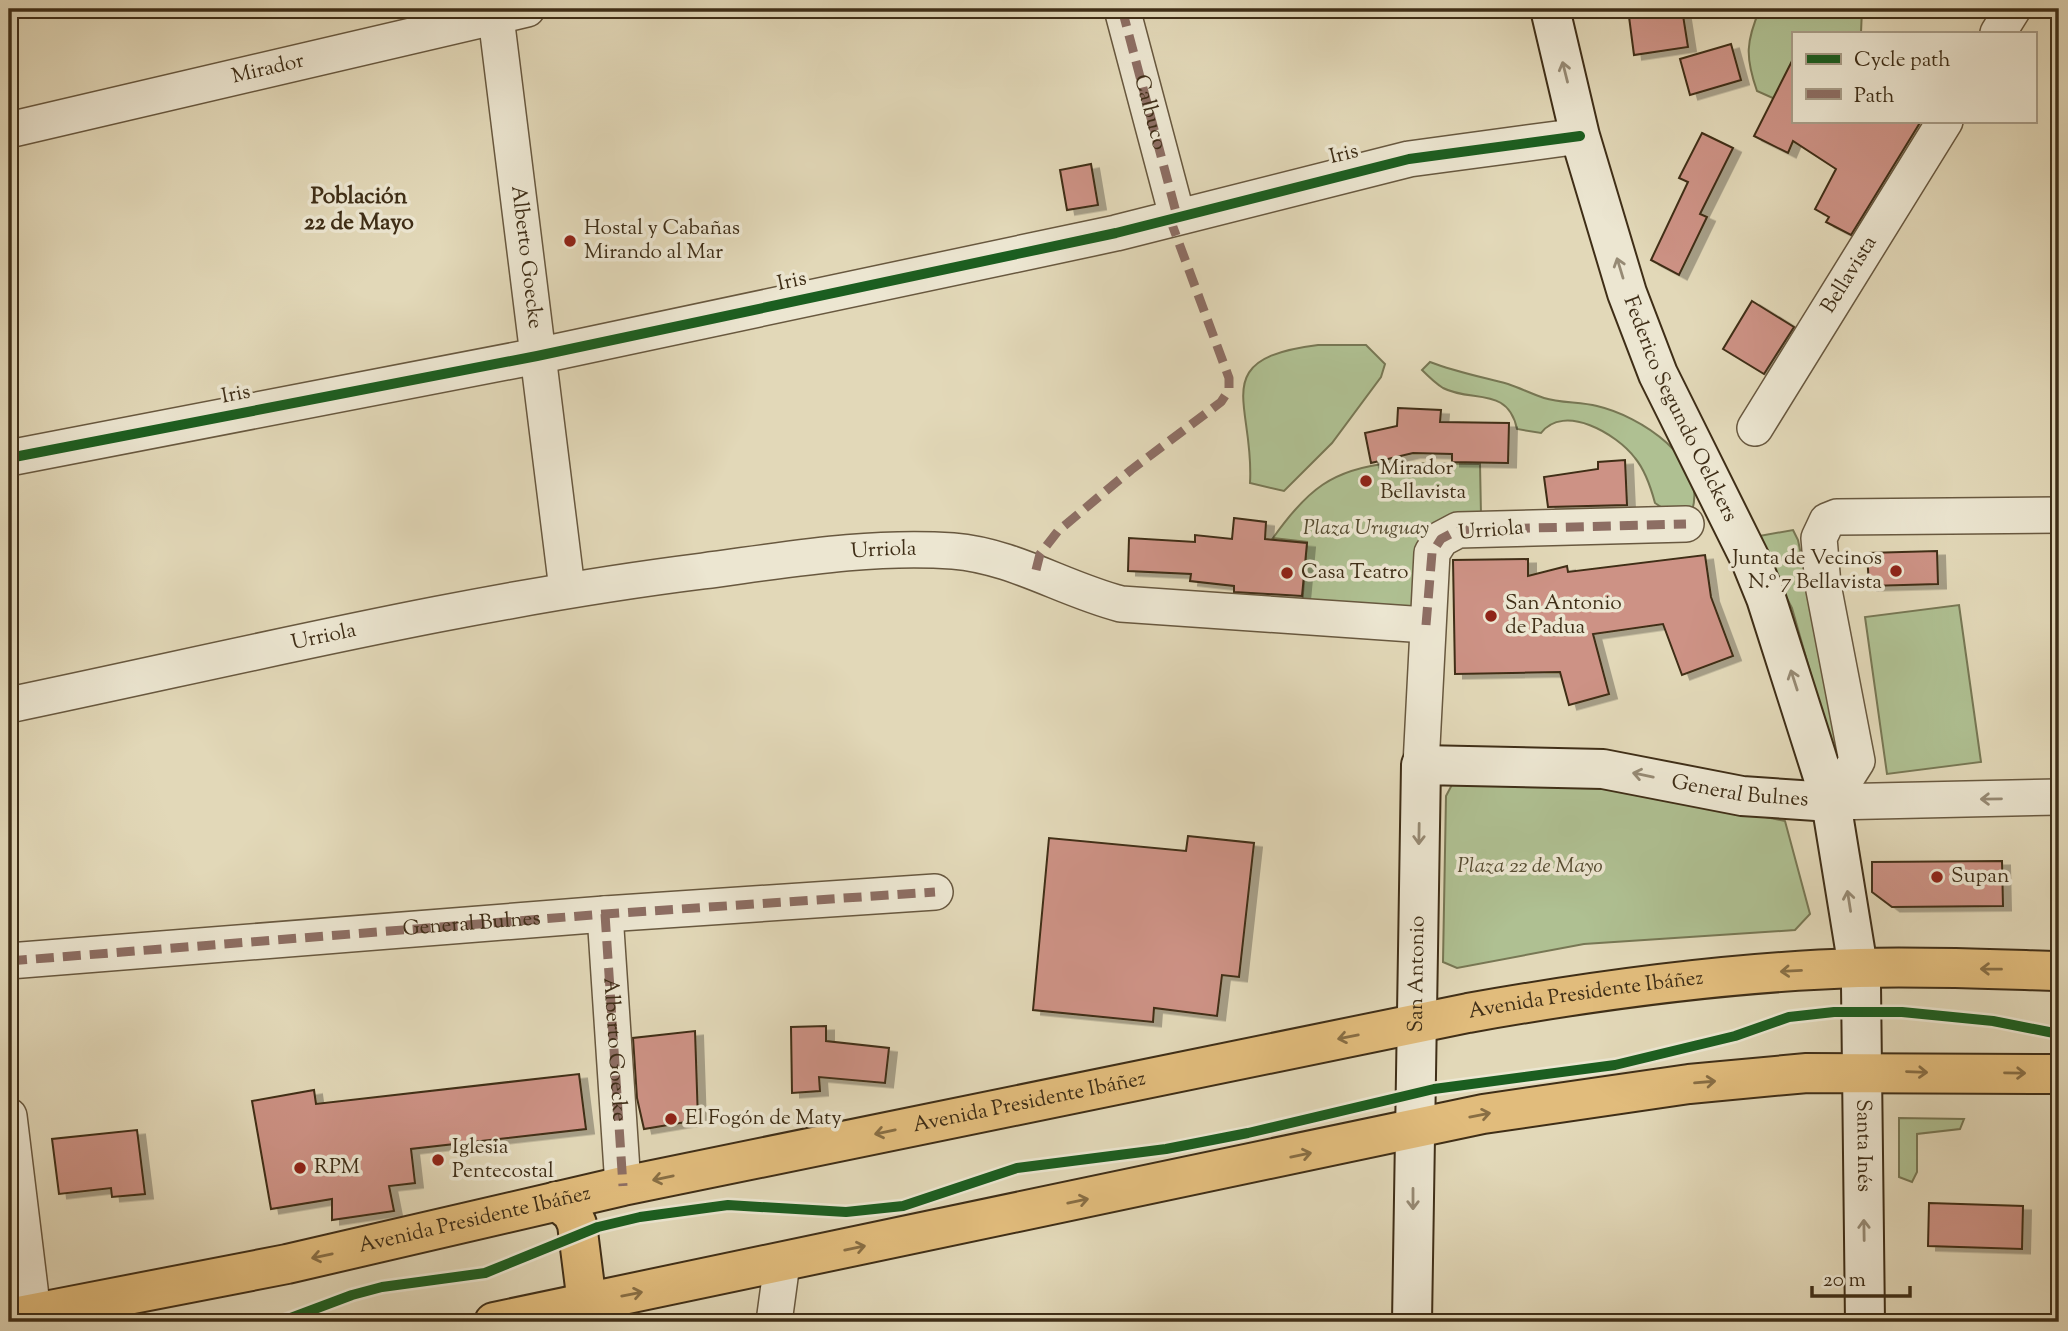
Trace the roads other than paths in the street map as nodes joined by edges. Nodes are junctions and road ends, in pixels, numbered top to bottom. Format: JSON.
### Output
{"nodes":[{"id":1,"x":1122,"y":9,"type":"edge"},
{"id":2,"x":1550,"y":9,"type":"edge"},
{"id":3,"x":2013,"y":9,"type":"edge"},
{"id":4,"x":506,"y":11,"type":"edge"},
{"id":5,"x":1999,"y":32,"type":"edge"},
{"id":6,"x":1943,"y":122,"type":"edge"},
{"id":7,"x":9,"y":130,"type":"edge"},
{"id":8,"x":1580,"y":136,"type":"junction"},
{"id":9,"x":1177,"y":216,"type":"junction"},
{"id":10,"x":537,"y":356,"type":"junction"},
{"id":11,"x":1755,"y":428,"type":"dead end"},
{"id":12,"x":9,"y":458,"type":"edge"},
{"id":13,"x":2059,"y":515,"type":"edge"},
{"id":14,"x":1686,"y":524,"type":"dead end"},
{"id":15,"x":567,"y":589,"type":"junction"},
{"id":16,"x":1426,"y":625,"type":"junction"},
{"id":17,"x":9,"y":705,"type":"edge"},
{"id":18,"x":1421,"y":765,"type":"junction"},
{"id":19,"x":2059,"y":797,"type":"edge"},
{"id":20,"x":1831,"y":802,"type":"junction"},
{"id":21,"x":935,"y":892,"type":"dead end"},
{"id":22,"x":605,"y":914,"type":"junction"},
{"id":23,"x":9,"y":961,"type":"edge"},
{"id":24,"x":1859,"y":968,"type":"junction"},
{"id":25,"x":2059,"y":971,"type":"edge"},
{"id":26,"x":1415,"y":1024,"type":"junction"},
{"id":27,"x":1864,"y":1071,"type":"junction"},
{"id":28,"x":2059,"y":1074,"type":"edge"},
{"id":29,"x":9,"y":1116,"type":"edge"},
{"id":30,"x":1413,"y":1130,"type":"junction"},
{"id":31,"x":623,"y":1186,"type":"junction"},
{"id":32,"x":556,"y":1201,"type":"junction"},
{"id":33,"x":782,"y":1263,"type":"junction"},
{"id":34,"x":588,"y":1312,"type":"edge"},
{"id":35,"x":24,"y":1318,"type":"edge"},
{"id":36,"x":494,"y":1322,"type":"edge"},
{"id":37,"x":774,"y":1322,"type":"edge"},
{"id":38,"x":1412,"y":1322,"type":"edge"},
{"id":39,"x":1865,"y":1322,"type":"edge"}],
"edges":[{"from":1,"to":9,"type":"street","name":"Calbuco"},
{"from":8,"to":2,"type":"main road","name":"Federico Segundo Oelckers","one_way":true},
{"from":3,"to":5,"type":"street"},
{"from":4,"to":7,"type":"street","name":"Mirador"},
{"from":4,"to":10,"type":"street","name":"Alberto Goecke"},
{"from":6,"to":11,"type":"street","name":"Bellavista"},
{"from":8,"to":9,"type":"street","name":"Iris"},
{"from":20,"to":8,"type":"main road","name":"Federico Segundo Oelckers","one_way":true},
{"from":9,"to":10,"type":"street","name":"Iris"},
{"from":10,"to":12,"type":"street","name":"Iris"},
{"from":10,"to":15,"type":"street","name":"Alberto Goecke"},
{"from":13,"to":20,"type":"street"},
{"from":14,"to":16,"type":"street","name":"Urriola"},
{"from":15,"to":16,"type":"street","name":"Urriola"},
{"from":15,"to":17,"type":"street","name":"Urriola"},
{"from":16,"to":18,"type":"street","name":"San Antonio"},
{"from":20,"to":18,"type":"main road","name":"General Bulnes","one_way":true},
{"from":18,"to":26,"type":"main road","name":"San Antonio","one_way":true},
{"from":19,"to":20,"type":"street","name":"General Bulnes","one_way":true},
{"from":24,"to":20,"type":"main road","name":"Federico Segundo Oelckers","one_way":true},
{"from":21,"to":22,"type":"street","name":"General Bulnes"},
{"from":22,"to":23,"type":"street","name":"General Bulnes"},
{"from":22,"to":31,"type":"street","name":"Alberto Goecke"},
{"from":25,"to":24,"type":"main road","name":"Avenida Presidente Ibáñez","one_way":true},
{"from":24,"to":26,"type":"main road","name":"Avenida Presidente Ibáñez","one_way":true},
{"from":24,"to":27,"type":"main road","name":"Santa Inés"},
{"from":26,"to":30,"type":"main road","name":"San Antonio"},
{"from":26,"to":31,"type":"main road","name":"Avenida Presidente Ibáñez","one_way":true},
{"from":27,"to":28,"type":"main road","one_way":true},
{"from":30,"to":27,"type":"main road","one_way":true},
{"from":39,"to":27,"type":"main road","name":"Santa Inés","one_way":true},
{"from":29,"to":35,"type":"street"},
{"from":33,"to":30,"type":"main road","one_way":true},
{"from":30,"to":38,"type":"main road","name":"San Antonio","one_way":true},
{"from":31,"to":32,"type":"main road","name":"Avenida Presidente Ibáñez"},
{"from":32,"to":34,"type":"main road"},
{"from":32,"to":35,"type":"main road","name":"Avenida Presidente Ibáñez","one_way":true},
{"from":34,"to":33,"type":"main road","one_way":true},
{"from":33,"to":37,"type":"street"},
{"from":34,"to":36,"type":"main road"}]}
